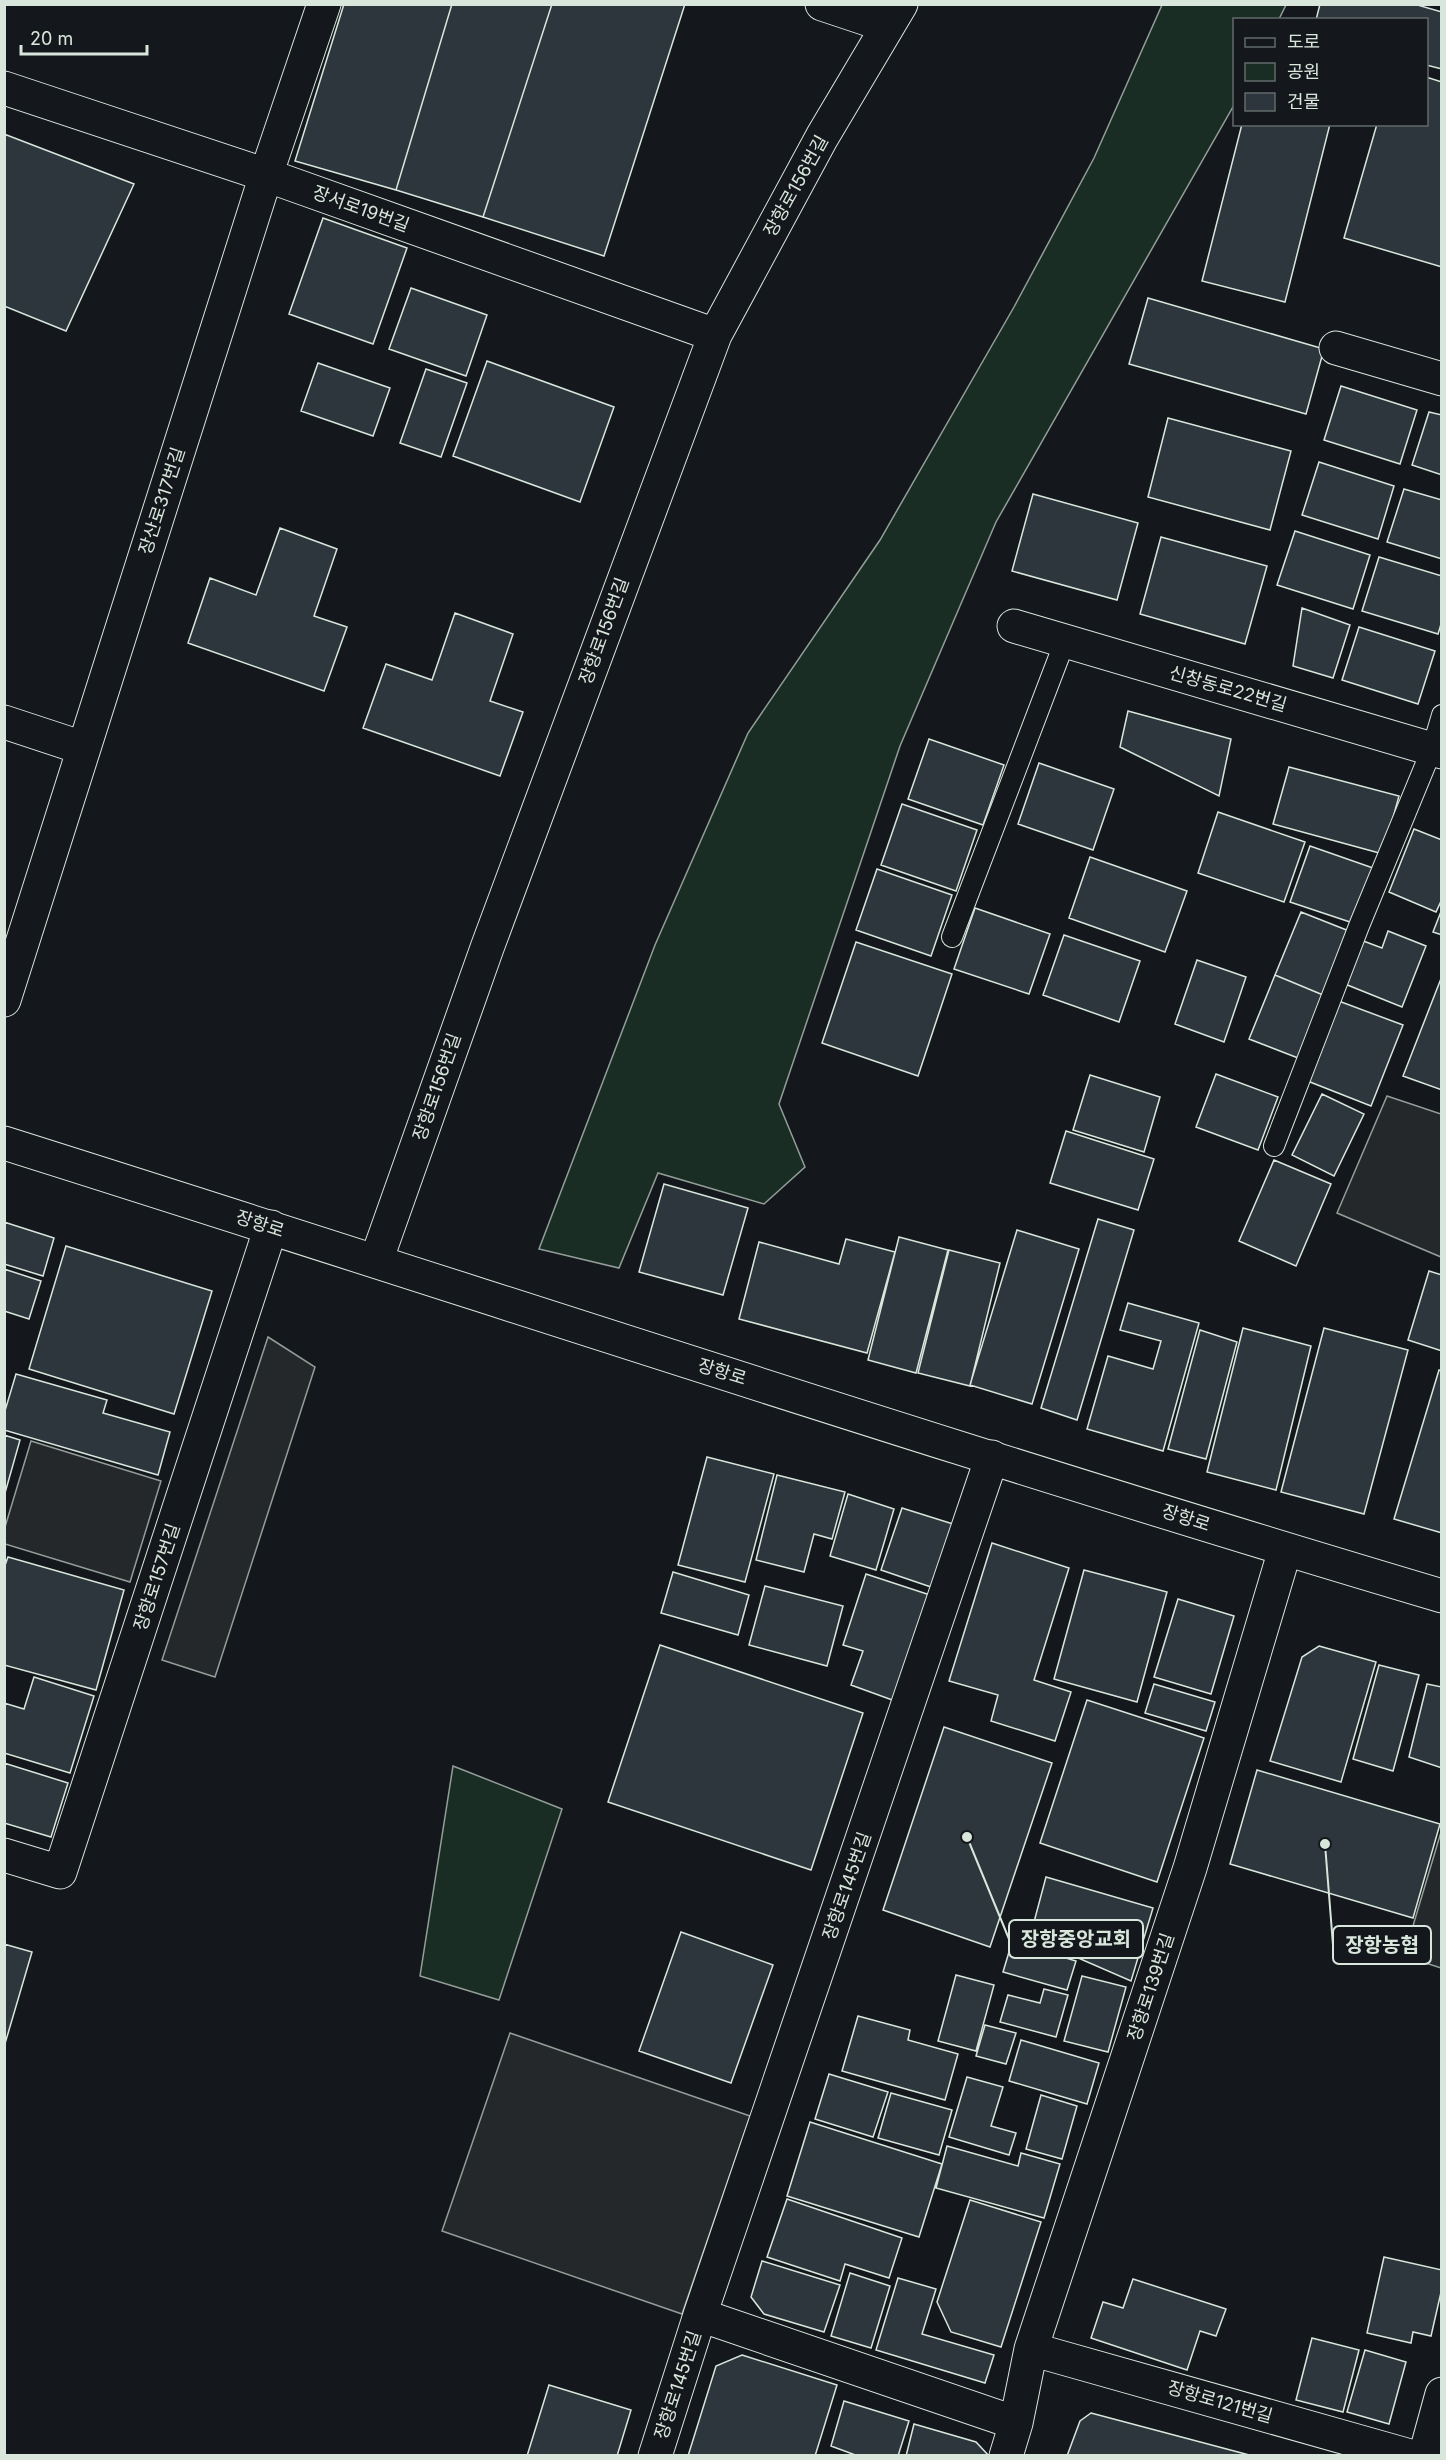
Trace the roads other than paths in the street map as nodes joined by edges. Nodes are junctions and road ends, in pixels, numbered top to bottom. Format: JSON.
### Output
{"nodes":[{"id":1,"x":324,"y":4,"type":"edge"},
{"id":2,"x":822,"y":4,"type":"edge"},
{"id":3,"x":895,"y":15,"type":"edge"},
{"id":4,"x":4,"y":88,"type":"edge"},
{"id":5,"x":266,"y":175,"type":"junction"},
{"id":6,"x":715,"y":335,"type":"junction"},
{"id":7,"x":1336,"y":348,"type":"dead end"},
{"id":8,"x":1442,"y":379,"type":"edge"},
{"id":9,"x":1014,"y":626,"type":"dead end"},
{"id":10,"x":1065,"y":641,"type":"junction"},
{"id":11,"x":1442,"y":715,"type":"edge"},
{"id":12,"x":4,"y":722,"type":"edge"},
{"id":13,"x":83,"y":748,"type":"junction"},
{"id":14,"x":1437,"y":750,"type":"edge"},
{"id":15,"x":952,"y":937,"type":"dead end"},
{"id":16,"x":4,"y":1000,"type":"edge"},
{"id":17,"x":4,"y":1143,"type":"edge"},
{"id":18,"x":1274,"y":1146,"type":"dead end"},
{"id":19,"x":271,"y":1227,"type":"junction"},
{"id":20,"x":375,"y":1261,"type":"junction"},
{"id":21,"x":992,"y":1457,"type":"junction"},
{"id":22,"x":1285,"y":1550,"type":"junction"},
{"id":23,"x":1442,"y":1596,"type":"edge"},
{"id":24,"x":4,"y":1855,"type":"edge"},
{"id":25,"x":700,"y":2315,"type":"junction"},
{"id":26,"x":1031,"y":2349,"type":"junction"},
{"id":27,"x":1442,"y":2394,"type":"edge"},
{"id":28,"x":1016,"y":2423,"type":"junction"},
{"id":29,"x":655,"y":2456,"type":"edge"},
{"id":30,"x":1006,"y":2456,"type":"edge"},
{"id":31,"x":1410,"y":2456,"type":"edge"},
{"id":32,"x":1425,"y":2456,"type":"edge"}],
"edges":[{"from":1,"to":5,"type":"street","name":"장산로317번길"},
{"from":2,"to":3,"type":"street","name":"장항로156번길"},
{"from":3,"to":6,"type":"street","name":"장항로156번길"},
{"from":4,"to":5,"type":"street","name":"장서로19번길"},
{"from":5,"to":6,"type":"street","name":"장서로19번길"},
{"from":5,"to":13,"type":"street","name":"장산로317번길"},
{"from":6,"to":20,"type":"street","name":"장항로156번길"},
{"from":7,"to":8,"type":"street"},
{"from":9,"to":10,"type":"street","name":"신창동로22번길"},
{"from":10,"to":14,"type":"street","name":"신창동로22번길"},
{"from":10,"to":15,"type":"lane"},
{"from":11,"to":14,"type":"lane"},
{"from":12,"to":13,"type":"street"},
{"from":13,"to":16,"type":"street","name":"장산로317번길"},
{"from":14,"to":18,"type":"lane"},
{"from":17,"to":19,"type":"street","name":"장항로"},
{"from":19,"to":20,"type":"street","name":"장항로"},
{"from":19,"to":24,"type":"street","name":"장항로157번길"},
{"from":20,"to":21,"type":"street","name":"장항로"},
{"from":21,"to":22,"type":"street","name":"장항로"},
{"from":21,"to":25,"type":"street","name":"장항로145번길"},
{"from":22,"to":23,"type":"street","name":"장항로"},
{"from":22,"to":26,"type":"street","name":"장항로139번길"},
{"from":25,"to":28,"type":"street","name":"장항로145번길"},
{"from":25,"to":29,"type":"street","name":"장항로145번길"},
{"from":26,"to":28,"type":"street","name":"장항로139번길"},
{"from":26,"to":31,"type":"street","name":"장항로121번길"},
{"from":27,"to":32,"type":"street"},
{"from":28,"to":30,"type":"street","name":"장항로139번길"}]}
